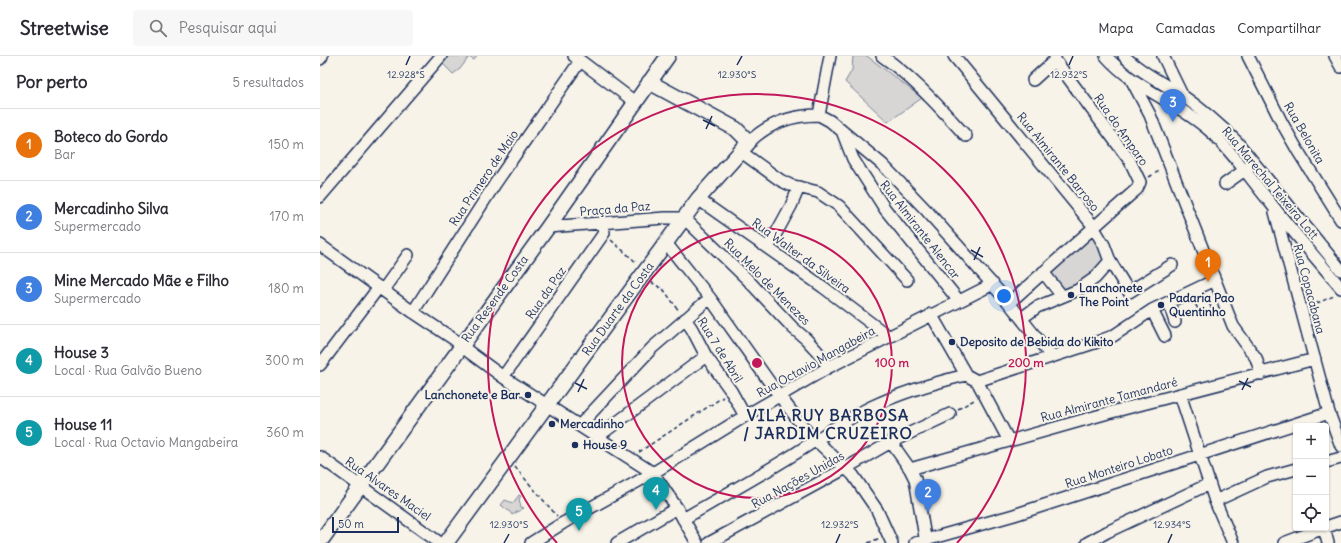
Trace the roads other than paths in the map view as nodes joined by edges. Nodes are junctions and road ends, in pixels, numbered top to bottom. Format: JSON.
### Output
{"nodes":[{"id":1,"x":322,"y":56,"type":"edge"},
{"id":2,"x":441,"y":56,"type":"edge"},
{"id":3,"x":668,"y":56,"type":"edge"},
{"id":4,"x":830,"y":56,"type":"edge"},
{"id":5,"x":882,"y":56,"type":"edge"},
{"id":6,"x":954,"y":56,"type":"edge"},
{"id":7,"x":1106,"y":56,"type":"edge"},
{"id":8,"x":1124,"y":56,"type":"edge"},
{"id":9,"x":1163,"y":56,"type":"edge"},
{"id":10,"x":1248,"y":56,"type":"edge"},
{"id":11,"x":1335,"y":56,"type":"edge"},
{"id":12,"x":1055,"y":58,"type":"edge"},
{"id":13,"x":320,"y":59,"type":"edge"},
{"id":14,"x":577,"y":59,"type":"edge"},
{"id":15,"x":1341,"y":68,"type":"edge"},
{"id":16,"x":1130,"y":78,"type":"junction"},
{"id":17,"x":1034,"y":80,"type":"dead end"},
{"id":18,"x":649,"y":82,"type":"junction"},
{"id":19,"x":1183,"y":96,"type":"junction"},
{"id":20,"x":1163,"y":98,"type":"junction"},
{"id":21,"x":635,"y":102,"type":"junction"},
{"id":22,"x":819,"y":115,"type":"junction"},
{"id":23,"x":1150,"y":115,"type":"junction"},
{"id":24,"x":841,"y":130,"type":"junction"},
{"id":25,"x":966,"y":136,"type":"dead end"},
{"id":26,"x":745,"y":147,"type":"junction"},
{"id":27,"x":1254,"y":163,"type":"junction"},
{"id":28,"x":1245,"y":171,"type":"junction"},
{"id":29,"x":1225,"y":184,"type":"dead end"},
{"id":30,"x":799,"y":187,"type":"junction"},
{"id":31,"x":321,"y":195,"type":"edge"},
{"id":32,"x":698,"y":199,"type":"junction"},
{"id":33,"x":1274,"y":208,"type":"junction"},
{"id":34,"x":684,"y":218,"type":"junction"},
{"id":35,"x":1341,"y":220,"type":"edge"},
{"id":36,"x":548,"y":227,"type":"junction"},
{"id":37,"x":1093,"y":227,"type":"junction"},
{"id":38,"x":603,"y":228,"type":"junction"},
{"id":39,"x":666,"y":243,"type":"junction"},
{"id":40,"x":320,"y":245,"type":"edge"},
{"id":41,"x":768,"y":248,"type":"junction"},
{"id":42,"x":408,"y":255,"type":"dead end"},
{"id":43,"x":1110,"y":261,"type":"junction"},
{"id":44,"x":1172,"y":265,"type":"dead end"},
{"id":45,"x":1341,"y":270,"type":"edge"},
{"id":46,"x":1043,"y":272,"type":"junction"},
{"id":47,"x":907,"y":280,"type":"dead end"},
{"id":48,"x":1215,"y":280,"type":"junction"},
{"id":49,"x":993,"y":284,"type":"junction"},
{"id":50,"x":381,"y":289,"type":"junction"},
{"id":51,"x":1195,"y":290,"type":"junction"},
{"id":52,"x":1339,"y":291,"type":"edge"},
{"id":53,"x":1062,"y":296,"type":"junction"},
{"id":54,"x":710,"y":298,"type":"junction"},
{"id":55,"x":959,"y":301,"type":"junction"},
{"id":56,"x":1009,"y":303,"type":"junction"},
{"id":57,"x":1169,"y":303,"type":"junction"},
{"id":58,"x":1152,"y":310,"type":"junction"},
{"id":59,"x":1205,"y":310,"type":"dead end"},
{"id":60,"x":413,"y":312,"type":"junction"},
{"id":61,"x":931,"y":314,"type":"junction"},
{"id":62,"x":1022,"y":318,"type":"junction"},
{"id":63,"x":685,"y":319,"type":"junction"},
{"id":64,"x":1175,"y":322,"type":"dead end"},
{"id":65,"x":888,"y":336,"type":"junction"},
{"id":66,"x":1165,"y":336,"type":"dead end"},
{"id":67,"x":461,"y":346,"type":"junction"},
{"id":68,"x":706,"y":356,"type":"junction"},
{"id":69,"x":1051,"y":356,"type":"junction"},
{"id":70,"x":1315,"y":359,"type":"junction"},
{"id":71,"x":320,"y":365,"type":"edge"},
{"id":72,"x":828,"y":367,"type":"junction"},
{"id":73,"x":1261,"y":374,"type":"junction"},
{"id":74,"x":966,"y":375,"type":"junction"},
{"id":75,"x":503,"y":377,"type":"junction"},
{"id":76,"x":977,"y":381,"type":"junction"},
{"id":77,"x":1180,"y":394,"type":"junction"},
{"id":78,"x":780,"y":396,"type":"junction"},
{"id":79,"x":548,"y":405,"type":"junction"},
{"id":80,"x":1329,"y":413,"type":"junction"},
{"id":81,"x":950,"y":414,"type":"road end"},
{"id":82,"x":745,"y":416,"type":"junction"},
{"id":83,"x":580,"y":425,"type":"junction"},
{"id":84,"x":596,"y":438,"type":"junction"},
{"id":85,"x":816,"y":441,"type":"junction"},
{"id":86,"x":1009,"y":441,"type":"junction"},
{"id":87,"x":891,"y":442,"type":"junction"},
{"id":88,"x":1341,"y":446,"type":"edge"},
{"id":89,"x":1199,"y":455,"type":"junction"},
{"id":90,"x":320,"y":457,"type":"edge"},
{"id":91,"x":1341,"y":458,"type":"edge"},
{"id":92,"x":1329,"y":461,"type":"edge"},
{"id":93,"x":846,"y":468,"type":"junction"},
{"id":94,"x":910,"y":469,"type":"junction"},
{"id":95,"x":1293,"y":470,"type":"edge"},
{"id":96,"x":653,"y":474,"type":"junction"},
{"id":97,"x":1209,"y":484,"type":"junction"},
{"id":98,"x":360,"y":486,"type":"junction"},
{"id":99,"x":1215,"y":501,"type":"junction"},
{"id":100,"x":677,"y":508,"type":"junction"},
{"id":101,"x":683,"y":519,"type":"junction"},
{"id":102,"x":1341,"y":522,"type":"edge"},
{"id":103,"x":1329,"y":526,"type":"edge"},
{"id":104,"x":1316,"y":531,"type":"edge"},
{"id":105,"x":1325,"y":531,"type":"edge"},
{"id":106,"x":320,"y":542,"type":"edge"},
{"id":107,"x":922,"y":542,"type":"edge"},
{"id":108,"x":440,"y":543,"type":"edge"},
{"id":109,"x":446,"y":543,"type":"edge"},
{"id":110,"x":531,"y":543,"type":"edge"},
{"id":111,"x":617,"y":543,"type":"edge"},
{"id":112,"x":697,"y":543,"type":"edge"},
{"id":113,"x":709,"y":543,"type":"edge"},
{"id":114,"x":892,"y":543,"type":"edge"},
{"id":115,"x":1087,"y":543,"type":"edge"},
{"id":116,"x":1233,"y":543,"type":"edge"},
{"id":117,"x":1284,"y":543,"type":"edge"},
{"id":118,"x":1328,"y":543,"type":"edge"}],
"edges":[{"from":1,"to":13,"type":"street"},
{"from":2,"to":31,"type":"street"},
{"from":3,"to":18,"type":"main road","name":"Rua Resende Costa"},
{"from":4,"to":22,"type":"street"},
{"from":5,"to":25,"type":"street"},
{"from":6,"to":37,"type":"street","name":"Rua Almirante Barroso"},
{"from":7,"to":16,"type":"street"},
{"from":8,"to":19,"type":"street","name":"Rua Marechal Teixeira Lott"},
{"from":9,"to":19,"type":"street"},
{"from":10,"to":35,"type":"street","name":"Rua Belonita"},
{"from":11,"to":15,"type":"street"},
{"from":12,"to":17,"type":"street"},
{"from":12,"to":37,"type":"street","name":"Rua do Amparo"},
{"from":14,"to":21,"type":"street"},
{"from":14,"to":60,"type":"street","name":"Rua Primero de Maio"},
{"from":16,"to":20,"type":"street","name":"Rua Marechal Teixeira Lott"},
{"from":16,"to":23,"type":"street"},
{"from":18,"to":21,"type":"main road","name":"Rua Resende Costa"},
{"from":18,"to":26,"type":"main road"},
{"from":19,"to":27,"type":"street","name":"Rua Marechal Teixeira Lott"},
{"from":20,"to":23,"type":"street"},
{"from":20,"to":28,"type":"street","name":"Rua Marechal Teixeira Lott"},
{"from":21,"to":36,"type":"main road","name":"Rua Resende Costa"},
{"from":22,"to":24,"type":"street"},
{"from":22,"to":26,"type":"street","name":"Rua Duarte da Costa"},
{"from":23,"to":48,"type":"street"},
{"from":24,"to":49,"type":"street"},
{"from":24,"to":55,"type":"street","name":"Rua Almirante Alencar"},
{"from":26,"to":30,"type":"street"},
{"from":26,"to":32,"type":"main road","name":"Rua Duarte da Costa"},
{"from":27,"to":28,"type":"street"},
{"from":27,"to":45,"type":"street","name":"Rua Marechal Teixeira Lott"},
{"from":28,"to":29,"type":"street"},
{"from":28,"to":33,"type":"street","name":"Rua Marechal Teixeira Lott"},
{"from":30,"to":41,"type":"street"},
{"from":30,"to":47,"type":"street"},
{"from":32,"to":34,"type":"main road","name":"Rua Duarte da Costa"},
{"from":32,"to":41,"type":"street","name":"Rua Walter da Silveira"},
{"from":33,"to":52,"type":"street","name":"Rua Marechal Teixeira Lott"},
{"from":33,"to":70,"type":"street","name":"Rua Copacabana"},
{"from":34,"to":38,"type":"street","name":"Praça da Paz"},
{"from":34,"to":39,"type":"main road","name":"Rua Duarte da Costa"},
{"from":34,"to":72,"type":"street","name":"Rua Melo de Menezes"},
{"from":36,"to":38,"type":"street","name":"Praça da Paz"},
{"from":36,"to":67,"type":"main road","name":"Rua Resende Costa"},
{"from":37,"to":43,"type":"street","name":"Rua Almirante Barroso"},
{"from":37,"to":46,"type":"street","name":"Rua do Amparo"},
{"from":38,"to":75,"type":"street","name":"Rua da Paz"},
{"from":39,"to":54,"type":"street"},
{"from":39,"to":79,"type":"main road","name":"Rua Duarte da Costa"},
{"from":40,"to":50,"type":"street"},
{"from":41,"to":65,"type":"street","name":"Rua Walter da Silveira"},
{"from":42,"to":50,"type":"street"},
{"from":43,"to":44,"type":"street","name":"Rua Almirante Barroso"},
{"from":43,"to":53,"type":"street"},
{"from":46,"to":53,"type":"street"},
{"from":46,"to":56,"type":"street","name":"Rua do Amparo"},
{"from":48,"to":51,"type":"street"},
{"from":48,"to":73,"type":"street"},
{"from":49,"to":55,"type":"street","name":"Rua Octavio Mangabeira"},
{"from":49,"to":56,"type":"street"},
{"from":50,"to":60,"type":"street"},
{"from":50,"to":71,"type":"street"},
{"from":51,"to":57,"type":"street"},
{"from":51,"to":59,"type":"street"},
{"from":53,"to":62,"type":"street"},
{"from":54,"to":63,"type":"street"},
{"from":54,"to":78,"type":"street"},
{"from":55,"to":61,"type":"street","name":"Rua Octavio Mangabeira"},
{"from":56,"to":62,"type":"street"},
{"from":57,"to":58,"type":"street"},
{"from":57,"to":64,"type":"street"},
{"from":58,"to":66,"type":"street"},
{"from":58,"to":69,"type":"street"},
{"from":60,"to":67,"type":"street"},
{"from":61,"to":65,"type":"street","name":"Rua Octavio Mangabeira"},
{"from":61,"to":74,"type":"street"},
{"from":62,"to":69,"type":"street"},
{"from":63,"to":68,"type":"street","name":"Rua 7 de Abril"},
{"from":63,"to":83,"type":"street"},
{"from":65,"to":72,"type":"street","name":"Rua Octavio Mangabeira"},
{"from":67,"to":75,"type":"street"},
{"from":67,"to":98,"type":"main road","name":"Rua Resende Costa"},
{"from":68,"to":82,"type":"street","name":"Rua 7 de Abril"},
{"from":68,"to":84,"type":"street"},
{"from":69,"to":76,"type":"street"},
{"from":70,"to":73,"type":"street","name":"Rua Almirante Tamandaré"},
{"from":70,"to":80,"type":"street","name":"Rua Copacabana"},
{"from":72,"to":78,"type":"street","name":"Rua Octavio Mangabeira"},
{"from":73,"to":77,"type":"street","name":"Rua Almirante Tamandaré"},
{"from":74,"to":76,"type":"street"},
{"from":74,"to":85,"type":"street"},
{"from":75,"to":79,"type":"street"},
{"from":76,"to":86,"type":"street"},
{"from":77,"to":86,"type":"street","name":"Rua Almirante Tamandaré"},
{"from":77,"to":89,"type":"street"},
{"from":78,"to":82,"type":"street","name":"Rua Octavio Mangabeira"},
{"from":78,"to":85,"type":"street"},
{"from":79,"to":83,"type":"street"},
{"from":79,"to":109,"type":"main road","name":"Rua Duarte da Costa"},
{"from":80,"to":88,"type":"street","name":"Rua Copacabana"},
{"from":80,"to":89,"type":"street","name":"Rua Monteiro Lobato"},
{"from":81,"to":87,"type":"street","name":"Rua Nações Unidas"},
{"from":82,"to":96,"type":"street","name":"Rua Octavio Mangabeira"},
{"from":83,"to":84,"type":"street"},
{"from":84,"to":96,"type":"street"},
{"from":85,"to":93,"type":"street"},
{"from":85,"to":101,"type":"street"},
{"from":86,"to":94,"type":"street","name":"Rua Almirante Tamandaré"},
{"from":87,"to":93,"type":"street","name":"Rua Nações Unidas"},
{"from":87,"to":94,"type":"street"},
{"from":89,"to":97,"type":"street"},
{"from":89,"to":107,"type":"street","name":"Rua Monteiro Lobato"},
{"from":90,"to":98,"type":"street","name":"Rua Alvares Maciel"},
{"from":91,"to":92,"type":"street"},
{"from":93,"to":113,"type":"street","name":"Rua Nações Unidas"},
{"from":93,"to":114,"type":"street"},
{"from":94,"to":107,"type":"street"},
{"from":95,"to":99,"type":"street"},
{"from":96,"to":100,"type":"street"},
{"from":96,"to":110,"type":"street","name":"Rua Octavio Mangabeira"},
{"from":97,"to":99,"type":"street"},
{"from":97,"to":115,"type":"street"},
{"from":98,"to":106,"type":"main road","name":"Rua Resende Costa"},
{"from":98,"to":108,"type":"street","name":"Rua Alvares Maciel"},
{"from":99,"to":116,"type":"street"},
{"from":100,"to":101,"type":"street"},
{"from":100,"to":111,"type":"street"},
{"from":101,"to":112,"type":"street"},
{"from":102,"to":103,"type":"street"},
{"from":104,"to":117,"type":"street"},
{"from":105,"to":118,"type":"street"}]}
